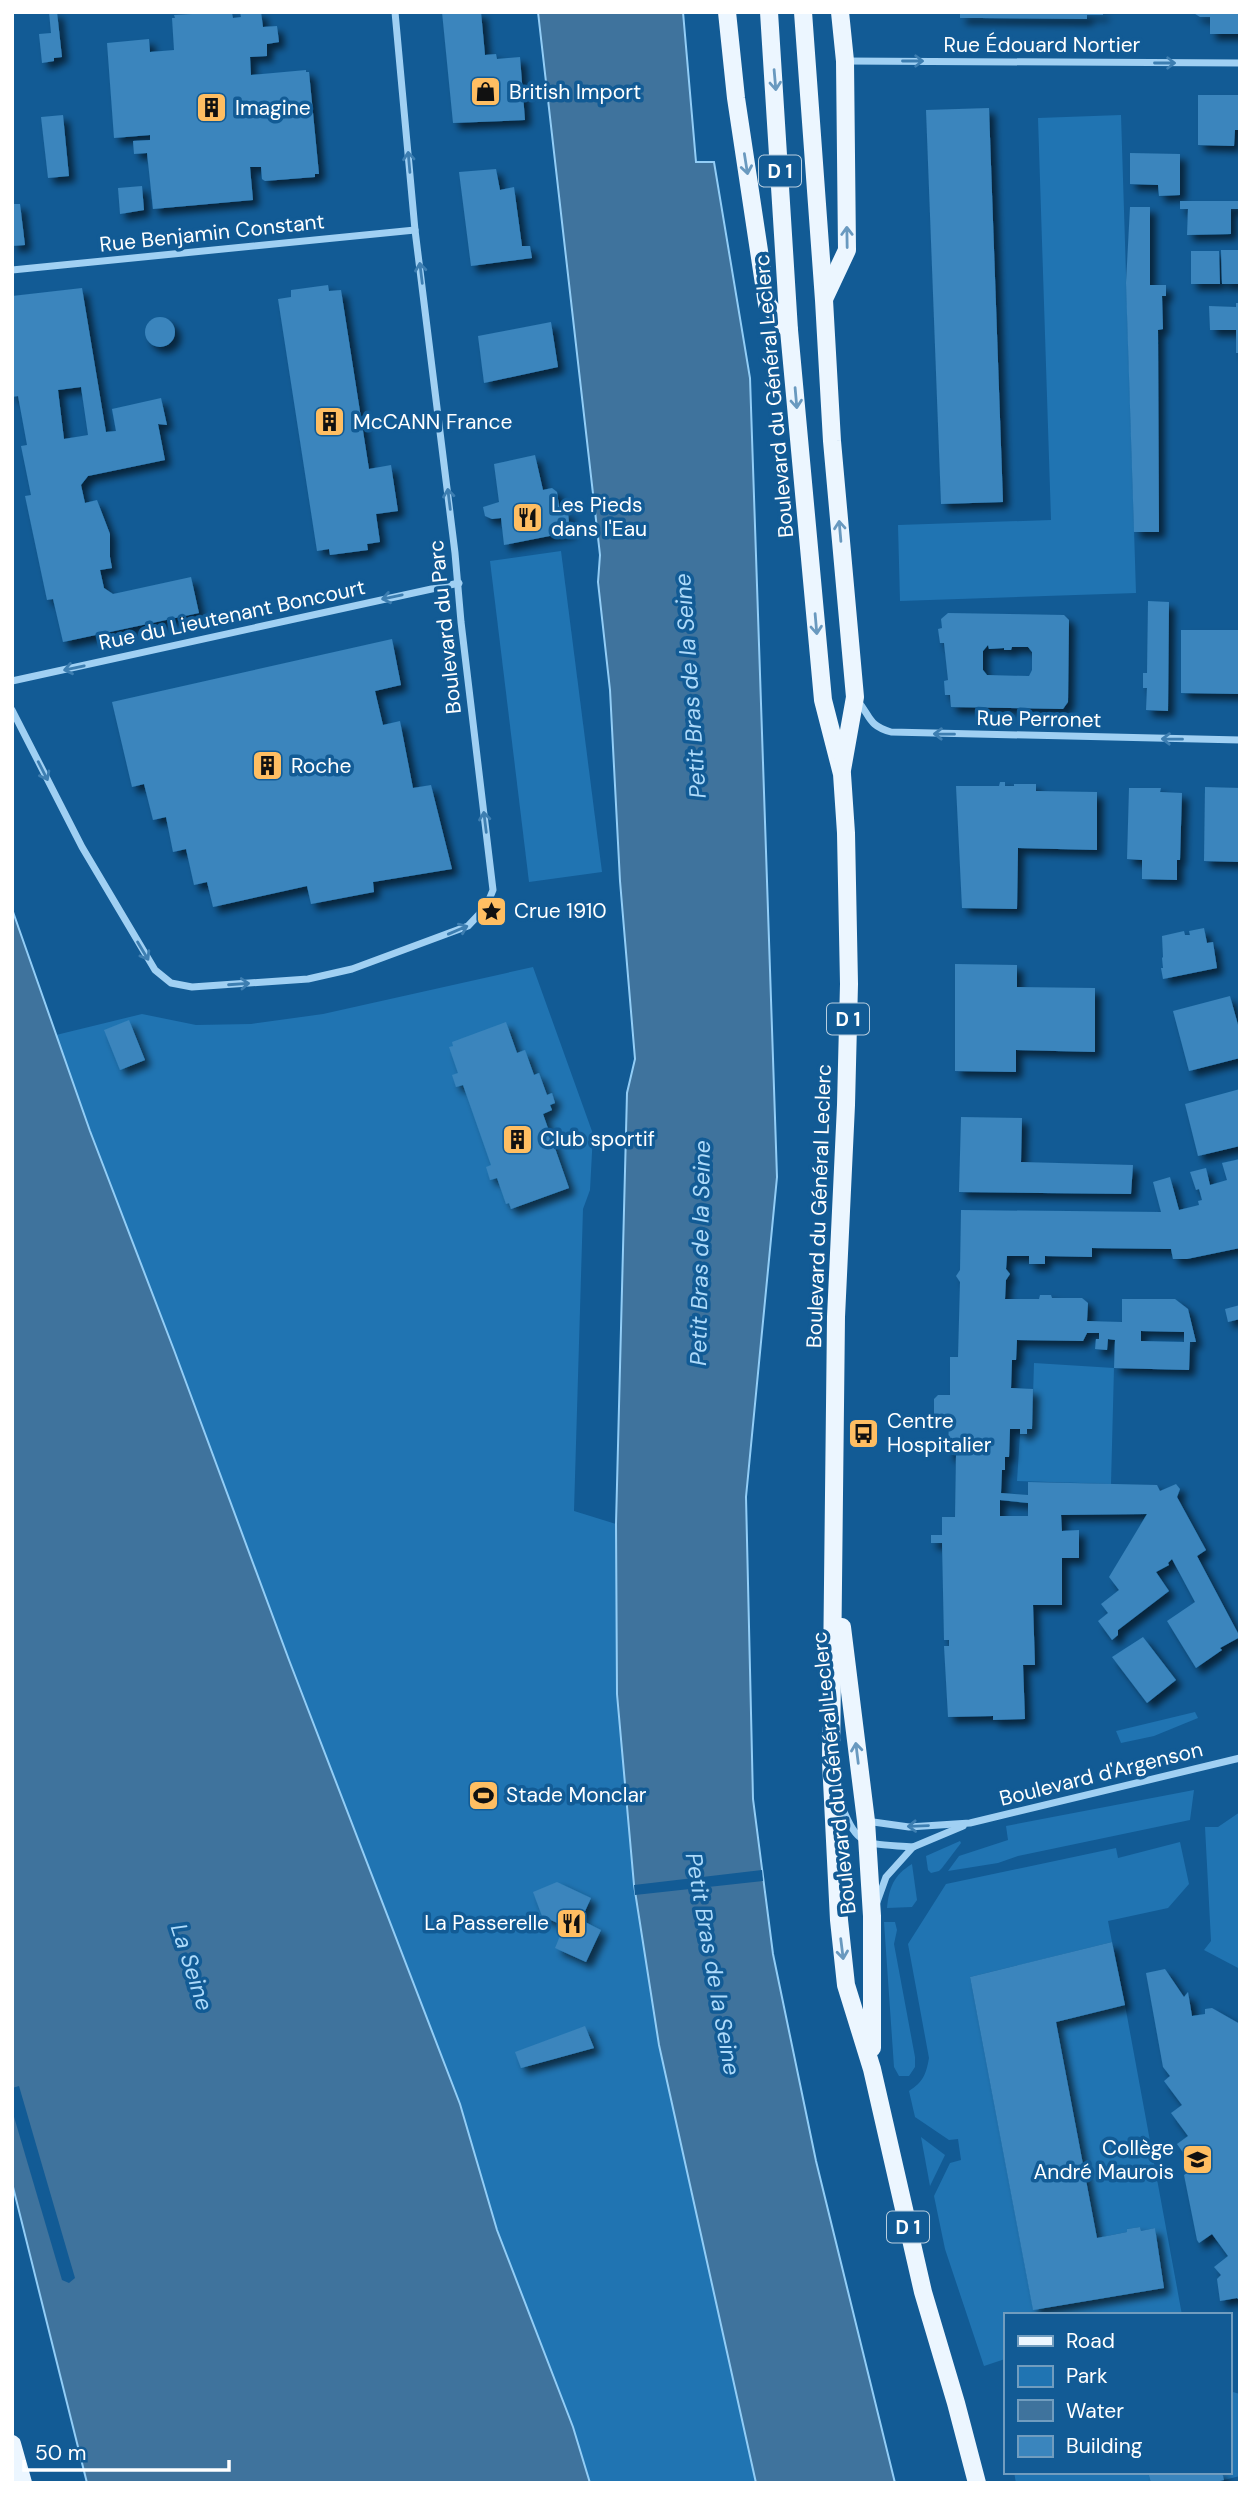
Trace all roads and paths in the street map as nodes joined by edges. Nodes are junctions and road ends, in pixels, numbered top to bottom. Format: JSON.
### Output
{"nodes":[{"id":1,"x":395,"y":12,"type":"edge"},
{"id":2,"x":727,"y":12,"type":"edge"},
{"id":3,"x":769,"y":12,"type":"edge"},
{"id":4,"x":803,"y":12,"type":"edge"},
{"id":5,"x":840,"y":12,"type":"edge"},
{"id":6,"x":845,"y":61,"type":"junction"},
{"id":7,"x":1240,"y":63,"type":"edge"},
{"id":8,"x":415,"y":230,"type":"junction"},
{"id":9,"x":12,"y":270,"type":"edge"},
{"id":10,"x":824,"y":300,"type":"junction"},
{"id":11,"x":789,"y":330,"type":"junction"},
{"id":12,"x":459,"y":583,"type":"junction"},
{"id":13,"x":12,"y":681,"type":"edge"},
{"id":14,"x":855,"y":697,"type":"junction"},
{"id":15,"x":12,"y":710,"type":"edge"},
{"id":16,"x":1240,"y":740,"type":"edge"},
{"id":17,"x":842,"y":774,"type":"junction"},
{"id":18,"x":834,"y":1557,"type":"junction"},
{"id":19,"x":1240,"y":1758,"type":"edge"},
{"id":20,"x":833,"y":1783,"type":"junction"},
{"id":21,"x":866,"y":1821,"type":"junction"},
{"id":22,"x":970,"y":1823,"type":"junction"},
{"id":23,"x":867,"y":1844,"type":"junction"},
{"id":24,"x":914,"y":1847,"type":"junction"},
{"id":25,"x":872,"y":1916,"type":"junction"},
{"id":26,"x":872,"y":2069,"type":"junction"},
{"id":27,"x":12,"y":2444,"type":"edge"},
{"id":28,"x":23,"y":2483,"type":"edge"},
{"id":29,"x":977,"y":2483,"type":"edge"}],
"edges":[{"from":8,"to":1,"type":"street","name":"Boulevard du Parc","one_way":true},
{"from":2,"to":11,"type":"main road","one_way":true},
{"from":3,"to":11,"type":"main road","name":"Boulevard du Général Leclerc","number":"D 1","one_way":true},
{"from":4,"to":10,"type":"main road","name":"Boulevard du Général Leclerc","number":"D 1"},
{"from":5,"to":6,"type":"main road"},
{"from":6,"to":7,"type":"street","name":"Rue Édouard Nortier","one_way":true},
{"from":10,"to":6,"type":"main road","one_way":true},
{"from":8,"to":9,"type":"street","name":"Rue Benjamin Constant"},
{"from":12,"to":8,"type":"street","name":"Boulevard du Parc","one_way":true},
{"from":14,"to":10,"type":"main road","name":"Boulevard du Général Leclerc","number":"D 1","one_way":true},
{"from":11,"to":17,"type":"main road","name":"Boulevard du Général Leclerc","number":"D 1","one_way":true},
{"from":12,"to":13,"type":"street","name":"Rue du Lieutenant Boncourt","one_way":true},
{"from":15,"to":12,"type":"street","name":"Boulevard du Parc","one_way":true},
{"from":16,"to":14,"type":"street","name":"Rue Perronet","one_way":true},
{"from":14,"to":17,"type":"main road","name":"Boulevard du Général Leclerc","number":"D 1"},
{"from":17,"to":18,"type":"main road","name":"Boulevard du Général Leclerc","number":"D 1"},
{"from":18,"to":20,"type":"main road","name":"Boulevard du Général Leclerc","number":"D 1"},
{"from":21,"to":18,"type":"main road","name":"Boulevard du Général Leclerc","number":"D 1","one_way":true},
{"from":19,"to":22,"type":"street","name":"Boulevard d'Argenson"},
{"from":20,"to":23,"type":"street"},
{"from":20,"to":26,"type":"main road","name":"Boulevard du Général Leclerc","number":"D 1","one_way":true},
{"from":22,"to":21,"type":"street","name":"Boulevard d'Argenson","one_way":true},
{"from":21,"to":23,"type":"main road","name":"Boulevard du Général Leclerc","number":"D 1"},
{"from":22,"to":24,"type":"street","name":"Boulevard d'Argenson"},
{"from":23,"to":24,"type":"street","name":"Boulevard d'Argenson"},
{"from":23,"to":25,"type":"main road","name":"Boulevard du Général Leclerc","number":"D 1"},
{"from":24,"to":25,"type":"street","name":"Boulevard d'Argenson"},
{"from":25,"to":26,"type":"main road","name":"Boulevard du Général Leclerc","number":"D 1"},
{"from":26,"to":29,"type":"main road","name":"Boulevard du Général Leclerc","number":"D 1"},
{"from":27,"to":28,"type":"main road"}]}
